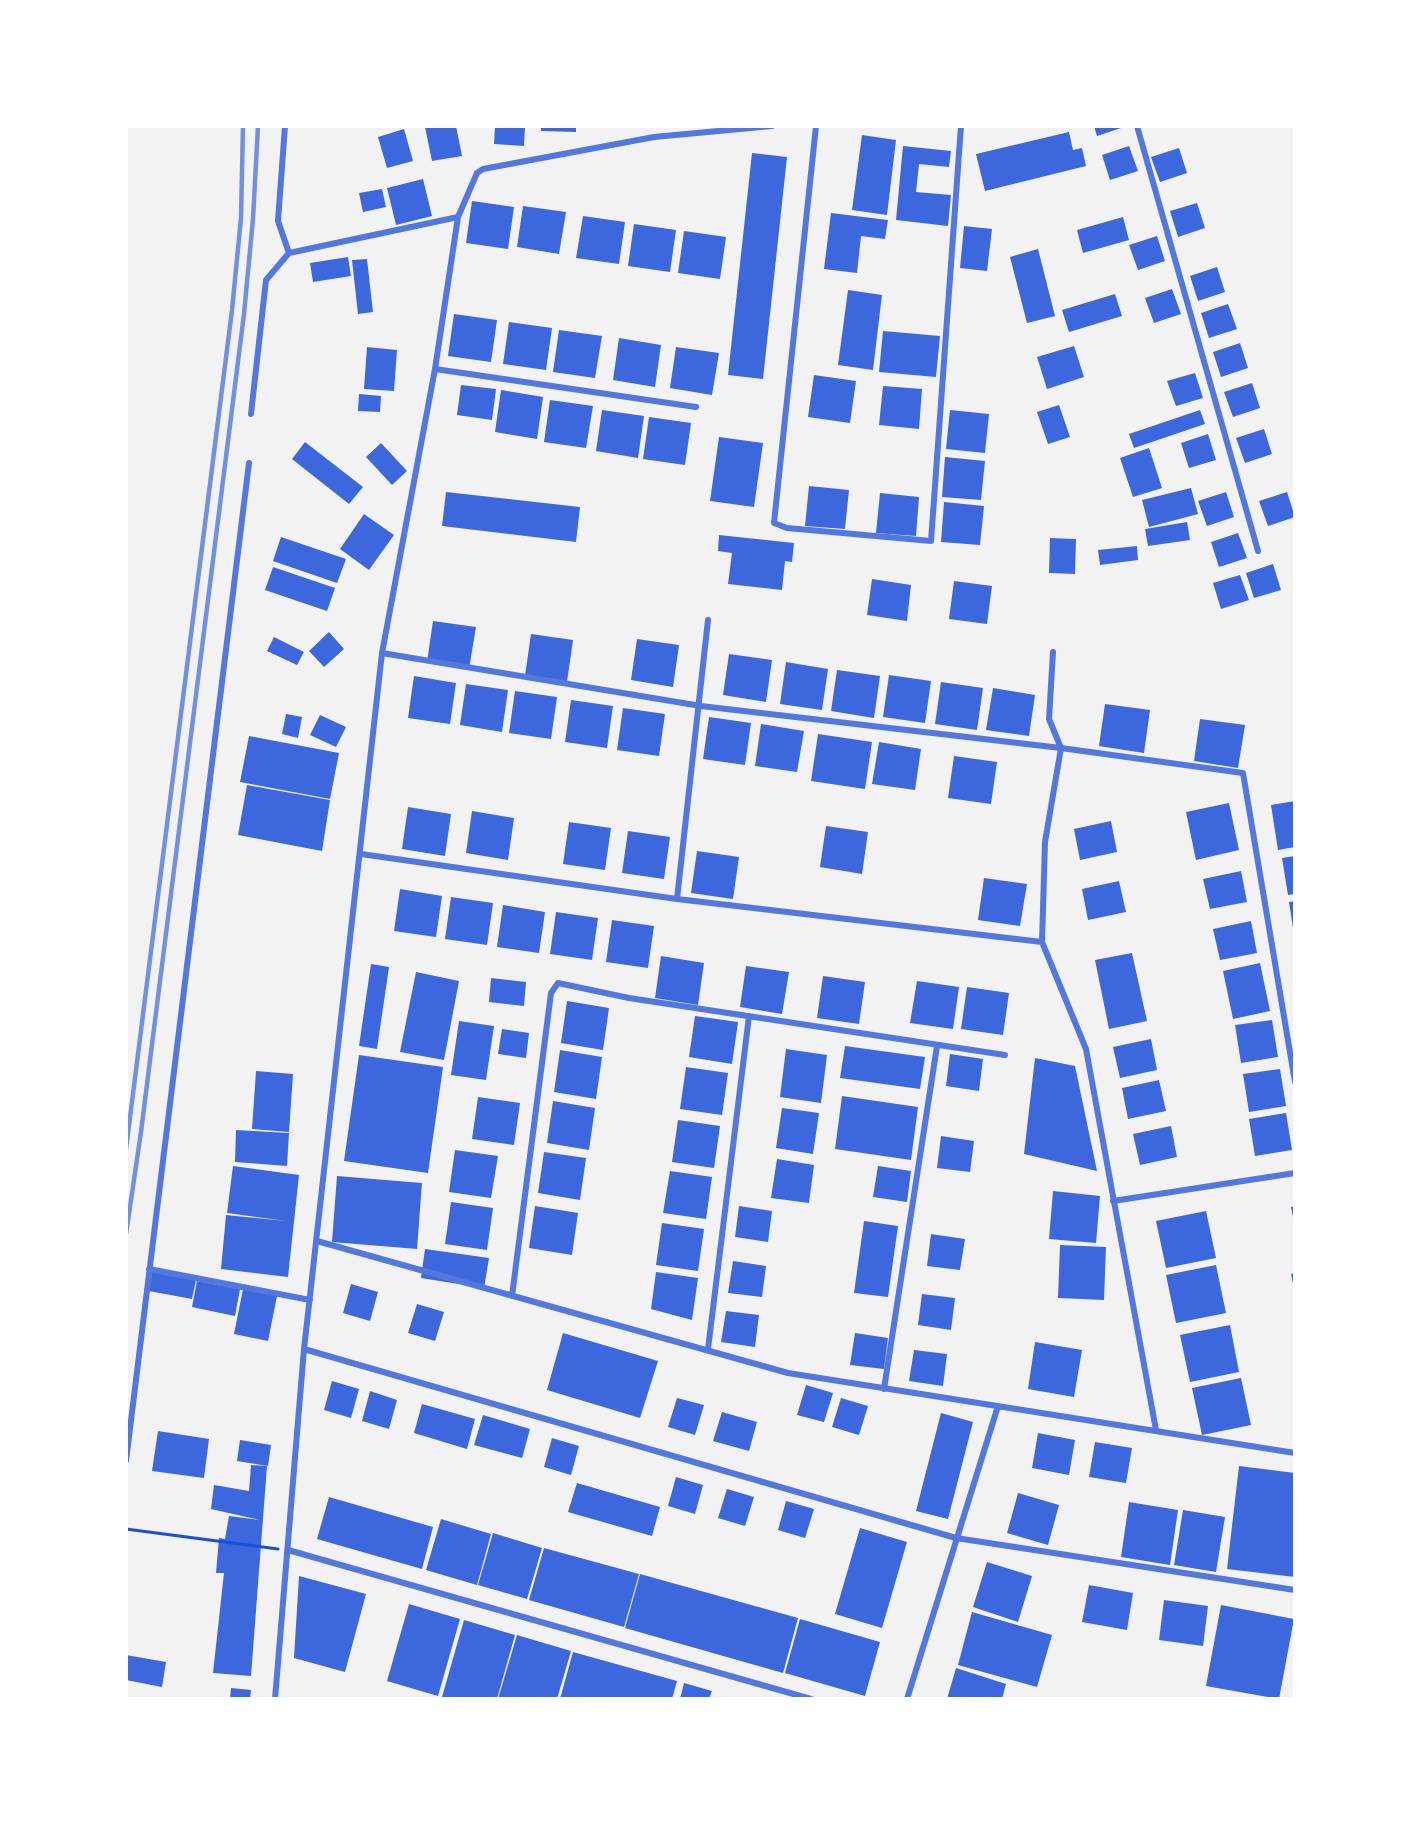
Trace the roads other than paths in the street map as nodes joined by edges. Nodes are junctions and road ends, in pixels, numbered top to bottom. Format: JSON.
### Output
{"nodes":[{"id":1,"x":285,"y":126,"type":"edge"},
{"id":2,"x":772,"y":126,"type":"edge"},
{"id":3,"x":816,"y":126,"type":"edge"},
{"id":4,"x":956,"y":126,"type":"edge"},
{"id":5,"x":961,"y":126,"type":"edge"},
{"id":6,"x":1137,"y":126,"type":"edge"},
{"id":7,"x":458,"y":217,"type":"junction"},
{"id":8,"x":289,"y":253,"type":"junction"},
{"id":9,"x":435,"y":369,"type":"junction"},
{"id":10,"x":696,"y":407,"type":"dead end"},
{"id":11,"x":251,"y":414,"type":"dead end"},
{"id":12,"x":249,"y":463,"type":"dead end"},
{"id":13,"x":1258,"y":551,"type":"dead end"},
{"id":14,"x":708,"y":620,"type":"dead end"},
{"id":15,"x":1053,"y":652,"type":"dead end"},
{"id":16,"x":382,"y":653,"type":"junction"},
{"id":17,"x":700,"y":706,"type":"junction"},
{"id":18,"x":1061,"y":748,"type":"junction"},
{"id":19,"x":361,"y":854,"type":"junction"},
{"id":20,"x":677,"y":899,"type":"junction"},
{"id":21,"x":1042,"y":942,"type":"junction"},
{"id":22,"x":749,"y":1016,"type":"junction"},
{"id":23,"x":937,"y":1046,"type":"junction"},
{"id":24,"x":1005,"y":1055,"type":"dead end"},
{"id":25,"x":1295,"y":1082,"type":"edge"},
{"id":26,"x":1295,"y":1173,"type":"edge"},
{"id":27,"x":1113,"y":1202,"type":"junction"},
{"id":28,"x":317,"y":1241,"type":"junction"},
{"id":29,"x":149,"y":1269,"type":"junction"},
{"id":30,"x":512,"y":1296,"type":"junction"},
{"id":31,"x":310,"y":1300,"type":"junction"},
{"id":32,"x":304,"y":1349,"type":"junction"},
{"id":33,"x":708,"y":1349,"type":"junction"},
{"id":34,"x":884,"y":1389,"type":"junction"},
{"id":35,"x":998,"y":1406,"type":"junction"},
{"id":36,"x":1156,"y":1430,"type":"junction"},
{"id":37,"x":1295,"y":1453,"type":"edge"},
{"id":38,"x":126,"y":1461,"type":"edge"},
{"id":39,"x":956,"y":1538,"type":"junction"},
{"id":40,"x":288,"y":1550,"type":"junction"},
{"id":41,"x":1295,"y":1590,"type":"edge"},
{"id":42,"x":275,"y":1699,"type":"edge"},
{"id":43,"x":811,"y":1699,"type":"edge"},
{"id":44,"x":907,"y":1699,"type":"edge"}],
"edges":[{"from":1,"to":8,"type":"street"},
{"from":2,"to":7,"type":"street"},
{"from":3,"to":5,"type":"street"},
{"from":4,"to":5,"type":"street"},
{"from":6,"to":13,"type":"street"},
{"from":7,"to":8,"type":"street"},
{"from":7,"to":9,"type":"street"},
{"from":8,"to":11,"type":"street"},
{"from":9,"to":10,"type":"street"},
{"from":9,"to":16,"type":"street"},
{"from":12,"to":29,"type":"street"},
{"from":14,"to":17,"type":"street"},
{"from":15,"to":18,"type":"street"},
{"from":16,"to":17,"type":"street"},
{"from":16,"to":19,"type":"street"},
{"from":17,"to":18,"type":"street"},
{"from":17,"to":20,"type":"street"},
{"from":18,"to":21,"type":"street"},
{"from":18,"to":25,"type":"street"},
{"from":19,"to":20,"type":"street"},
{"from":19,"to":28,"type":"street"},
{"from":20,"to":21,"type":"street"},
{"from":21,"to":27,"type":"street"},
{"from":22,"to":23,"type":"street"},
{"from":22,"to":30,"type":"street"},
{"from":22,"to":33,"type":"street"},
{"from":23,"to":24,"type":"street"},
{"from":23,"to":34,"type":"street"},
{"from":26,"to":27,"type":"street"},
{"from":27,"to":36,"type":"street"},
{"from":28,"to":30,"type":"street"},
{"from":28,"to":31,"type":"street"},
{"from":29,"to":31,"type":"street"},
{"from":29,"to":38,"type":"street"},
{"from":30,"to":33,"type":"street"},
{"from":31,"to":32,"type":"street"},
{"from":32,"to":39,"type":"street"},
{"from":32,"to":40,"type":"street"},
{"from":33,"to":34,"type":"street"},
{"from":34,"to":35,"type":"street"},
{"from":35,"to":36,"type":"street"},
{"from":35,"to":39,"type":"street"},
{"from":36,"to":37,"type":"street"},
{"from":39,"to":41,"type":"street"},
{"from":39,"to":44,"type":"street"},
{"from":40,"to":42,"type":"street"},
{"from":40,"to":43,"type":"street"}]}
